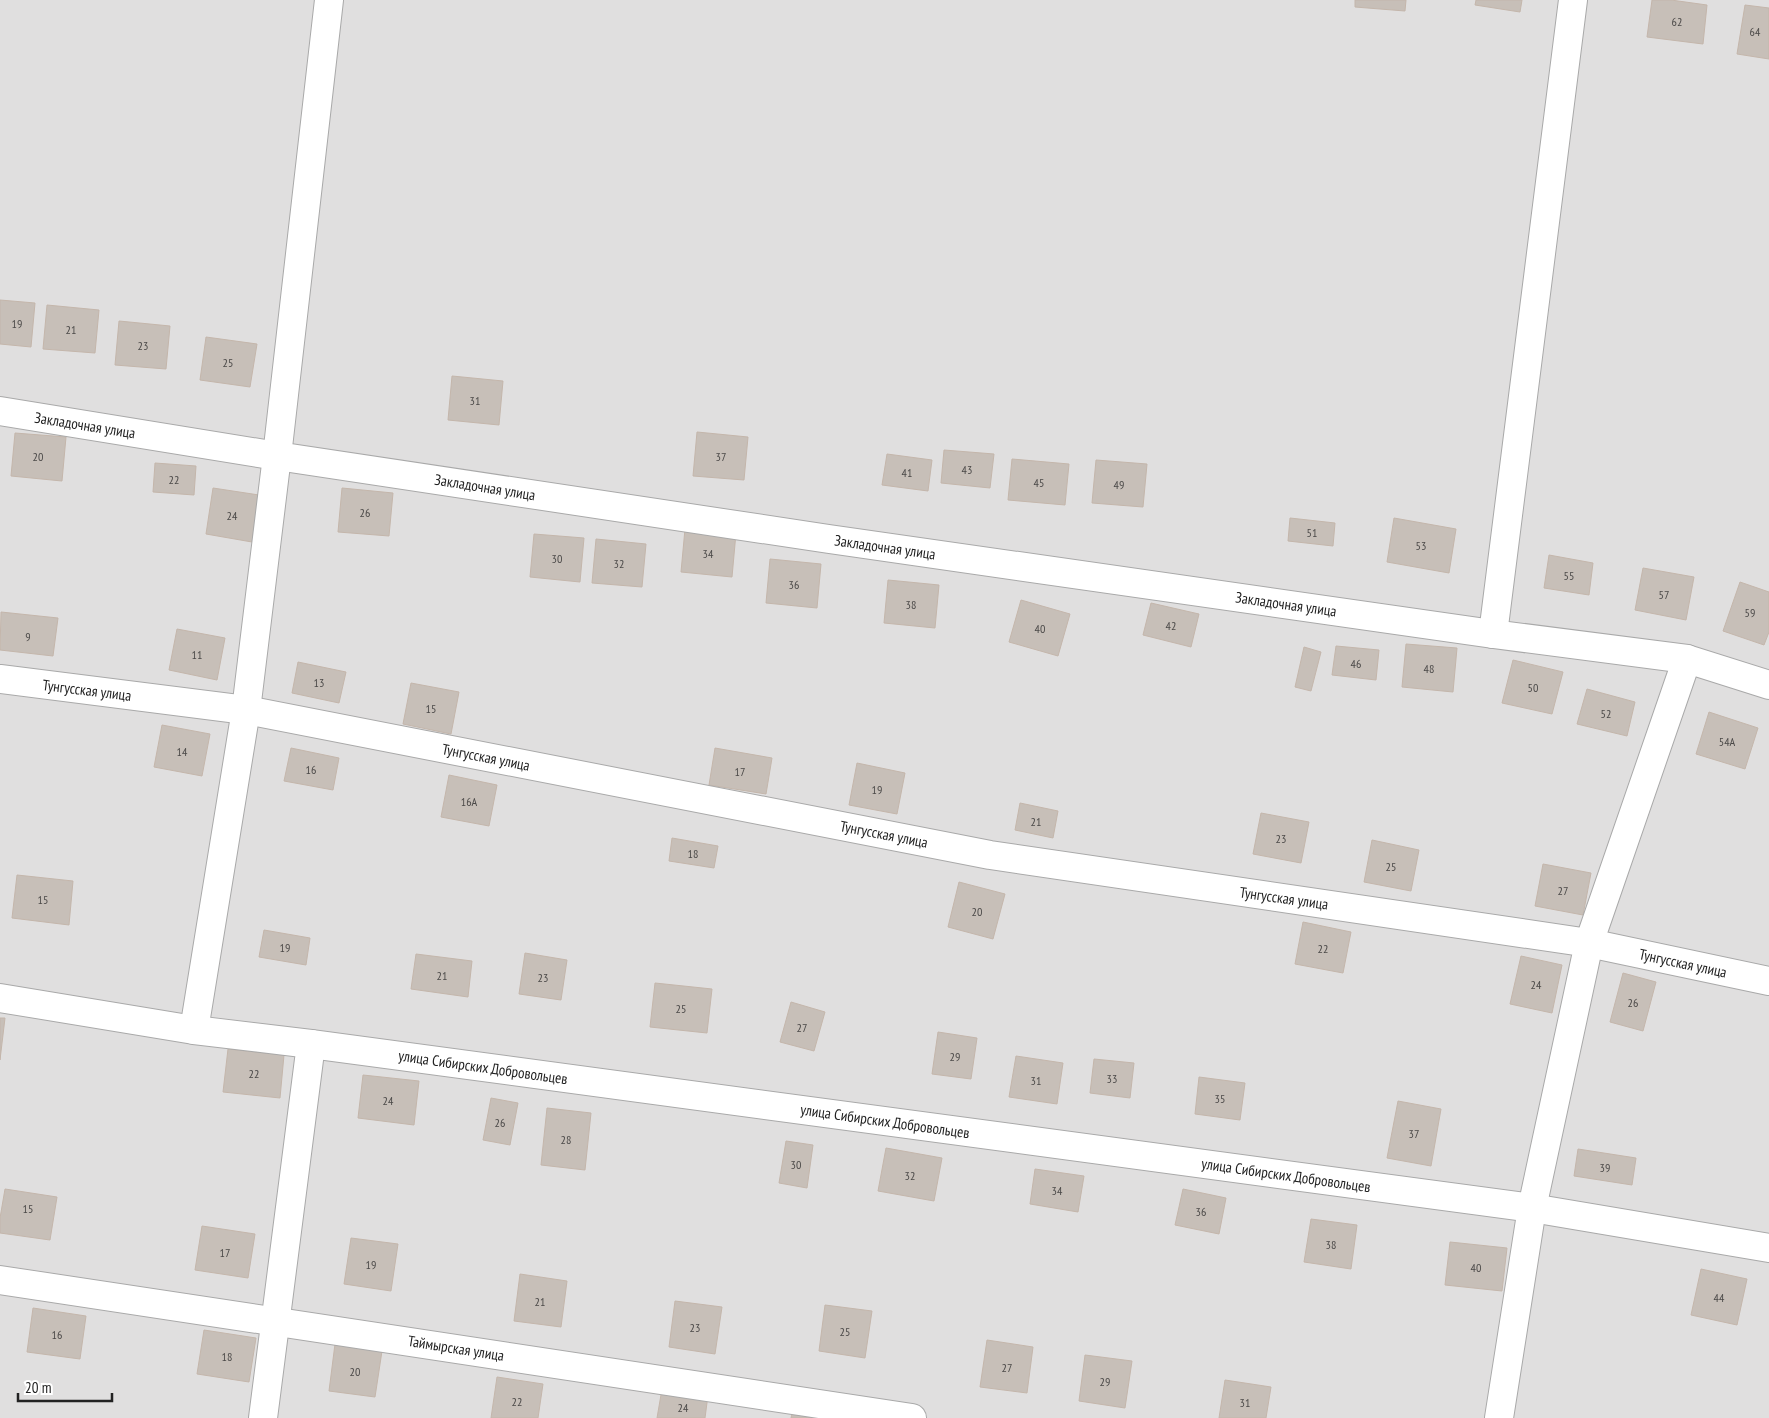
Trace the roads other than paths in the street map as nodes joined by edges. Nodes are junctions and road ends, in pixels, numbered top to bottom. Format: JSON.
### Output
{"nodes":[{"id":1,"x":328,"y":0,"type":"edge"},
{"id":2,"x":1573,"y":0,"type":"edge"},
{"id":3,"x":0,"y":411,"type":"edge"},
{"id":4,"x":277,"y":456,"type":"junction"},
{"id":5,"x":1493,"y":634,"type":"junction"},
{"id":6,"x":1687,"y":659,"type":"junction"},
{"id":7,"x":0,"y":678,"type":"edge"},
{"id":8,"x":1769,"y":685,"type":"edge"},
{"id":9,"x":246,"y":710,"type":"junction"},
{"id":10,"x":1589,"y":943,"type":"junction"},
{"id":11,"x":1769,"y":981,"type":"edge"},
{"id":12,"x":0,"y":998,"type":"edge"},
{"id":13,"x":194,"y":1030,"type":"junction"},
{"id":14,"x":311,"y":1044,"type":"junction"},
{"id":15,"x":1532,"y":1208,"type":"junction"},
{"id":16,"x":1769,"y":1248,"type":"edge"},
{"id":17,"x":0,"y":1280,"type":"edge"},
{"id":18,"x":277,"y":1321,"type":"junction"},
{"id":19,"x":263,"y":1418,"type":"edge"},
{"id":20,"x":912,"y":1418,"type":"edge"},
{"id":21,"x":1498,"y":1418,"type":"edge"}],
"edges":[{"from":1,"to":4,"type":"street"},
{"from":2,"to":5,"type":"street"},
{"from":3,"to":4,"type":"street","name":"Закладочная улица"},
{"from":4,"to":5,"type":"street","name":"Закладочная улица"},
{"from":4,"to":9,"type":"street"},
{"from":5,"to":6,"type":"street","name":"Закладочная улица"},
{"from":6,"to":8,"type":"street","name":"Закладочная улица"},
{"from":6,"to":10,"type":"street"},
{"from":7,"to":9,"type":"street","name":"Тунгусская улица"},
{"from":9,"to":10,"type":"street","name":"Тунгусская улица"},
{"from":9,"to":13,"type":"street"},
{"from":10,"to":11,"type":"street","name":"Тунгусская улица"},
{"from":10,"to":15,"type":"street"},
{"from":12,"to":13,"type":"street","name":"улица Сибирских Добровольцев"},
{"from":13,"to":14,"type":"street","name":"улица Сибирских Добровольцев"},
{"from":14,"to":15,"type":"street","name":"улица Сибирских Добровольцев"},
{"from":14,"to":18,"type":"street"},
{"from":15,"to":16,"type":"street","name":"улица Сибирских Добровольцев"},
{"from":15,"to":21,"type":"street"},
{"from":17,"to":18,"type":"street","name":"Таймырская улица"},
{"from":18,"to":19,"type":"street"},
{"from":18,"to":20,"type":"street","name":"Таймырская улица"}]}
